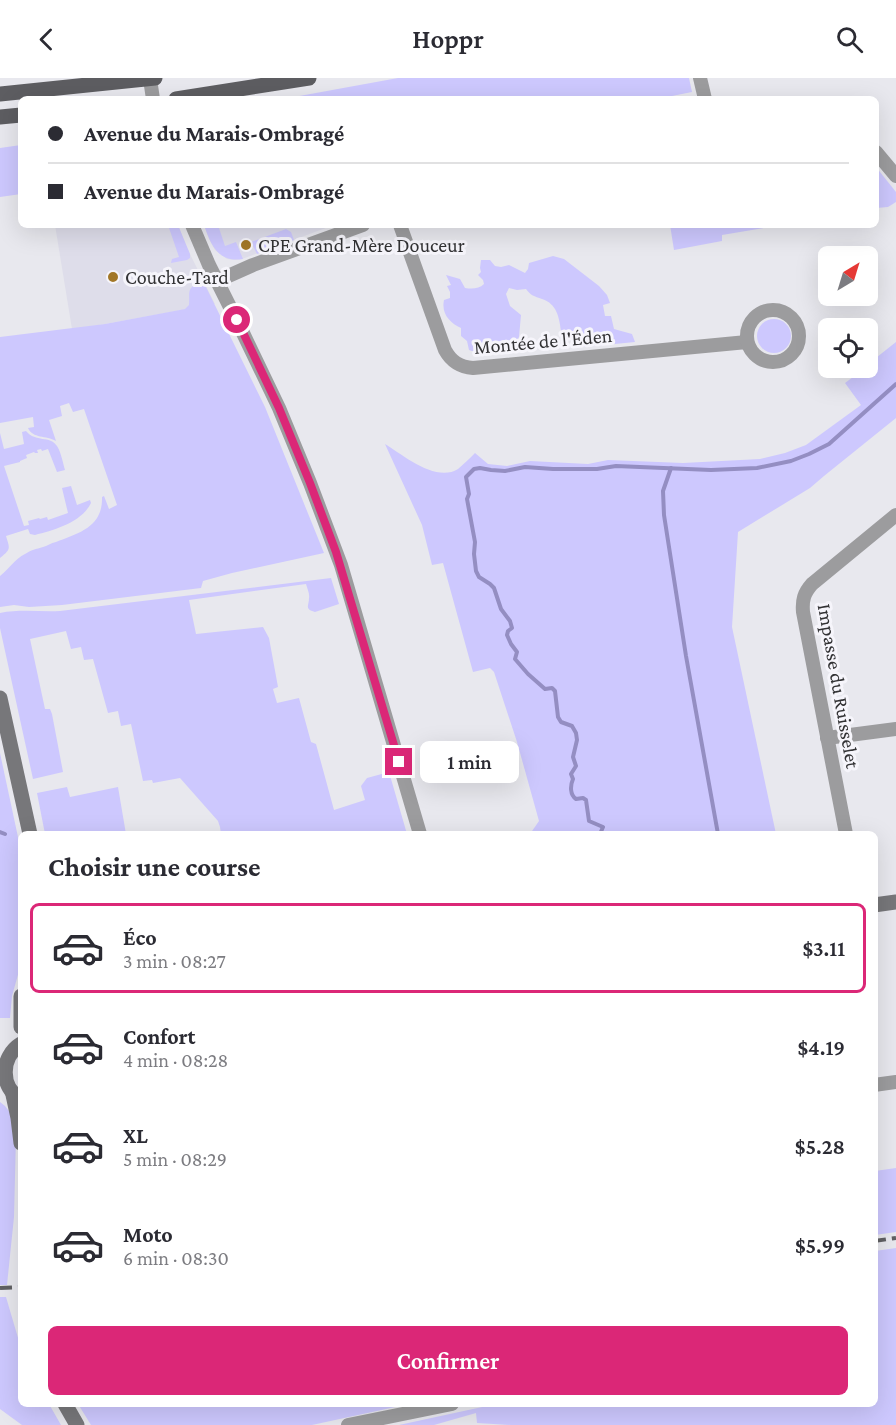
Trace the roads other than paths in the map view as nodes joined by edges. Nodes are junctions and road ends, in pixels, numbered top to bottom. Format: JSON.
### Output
{"nodes":[{"id":1,"x":155,"y":78,"type":"edge"},
{"id":2,"x":309,"y":78,"type":"edge"},
{"id":3,"x":700,"y":78,"type":"edge"},
{"id":4,"x":150,"y":79,"type":"edge"},
{"id":5,"x":0,"y":94,"type":"edge"},
{"id":6,"x":153,"y":96,"type":"edge"},
{"id":7,"x":195,"y":96,"type":"edge"},
{"id":8,"x":704,"y":96,"type":"edge"},
{"id":9,"x":18,"y":115,"type":"edge"},
{"id":10,"x":0,"y":117,"type":"edge"},
{"id":11,"x":879,"y":156,"type":"edge"},
{"id":12,"x":896,"y":176,"type":"edge"},
{"id":13,"x":193,"y":228,"type":"edge"},
{"id":14,"x":355,"y":228,"type":"edge"},
{"id":15,"x":401,"y":228,"type":"edge"},
{"id":16,"x":217,"y":281,"type":"junction"},
{"id":17,"x":747,"y":342,"type":"dead end"},
{"id":18,"x":896,"y":515,"type":"edge"},
{"id":19,"x":0,"y":698,"type":"edge"},
{"id":20,"x":896,"y":729,"type":"edge"},
{"id":21,"x":827,"y":738,"type":"junction"},
{"id":22,"x":29,"y":831,"type":"edge"},
{"id":23,"x":419,"y":831,"type":"edge"},
{"id":24,"x":845,"y":831,"type":"edge"},
{"id":25,"x":896,"y":902,"type":"edge"},
{"id":26,"x":878,"y":904,"type":"edge"},
{"id":27,"x":18,"y":1038,"type":"edge"},
{"id":28,"x":18,"y":1046,"type":"edge"},
{"id":29,"x":3,"y":1061,"type":"edge"},
{"id":30,"x":896,"y":1082,"type":"edge"},
{"id":31,"x":878,"y":1084,"type":"edge"},
{"id":32,"x":11,"y":1095,"type":"edge"},
{"id":33,"x":18,"y":1118,"type":"edge"},
{"id":34,"x":67,"y":1407,"type":"edge"},
{"id":35,"x":437,"y":1407,"type":"edge"},
{"id":36,"x":77,"y":1425,"type":"edge"},
{"id":37,"x":348,"y":1425,"type":"edge"}],
"edges":[{"from":1,"to":4,"type":"main road"},
{"from":2,"to":7,"type":"main road"},
{"from":3,"to":8,"type":"street"},
{"from":4,"to":5,"type":"main road"},
{"from":4,"to":6,"type":"street"},
{"from":9,"to":10,"type":"main road"},
{"from":11,"to":12,"type":"street"},
{"from":13,"to":16,"type":"street"},
{"from":14,"to":16,"type":"street"},
{"from":15,"to":17,"type":"street","name":"Montée de l'Éden"},
{"from":16,"to":23,"type":"street"},
{"from":18,"to":21,"type":"street","name":"Impasse du Ruisselet"},
{"from":19,"to":22,"type":"street"},
{"from":20,"to":21,"type":"street"},
{"from":21,"to":24,"type":"street","name":"Impasse du Ruisselet"},
{"from":25,"to":26,"type":"street"},
{"from":27,"to":29,"type":"street"},
{"from":28,"to":29,"type":"street"},
{"from":29,"to":32,"type":"street"},
{"from":30,"to":31,"type":"street"},
{"from":32,"to":33,"type":"street"},
{"from":34,"to":36,"type":"street"},
{"from":35,"to":37,"type":"street"}]}
